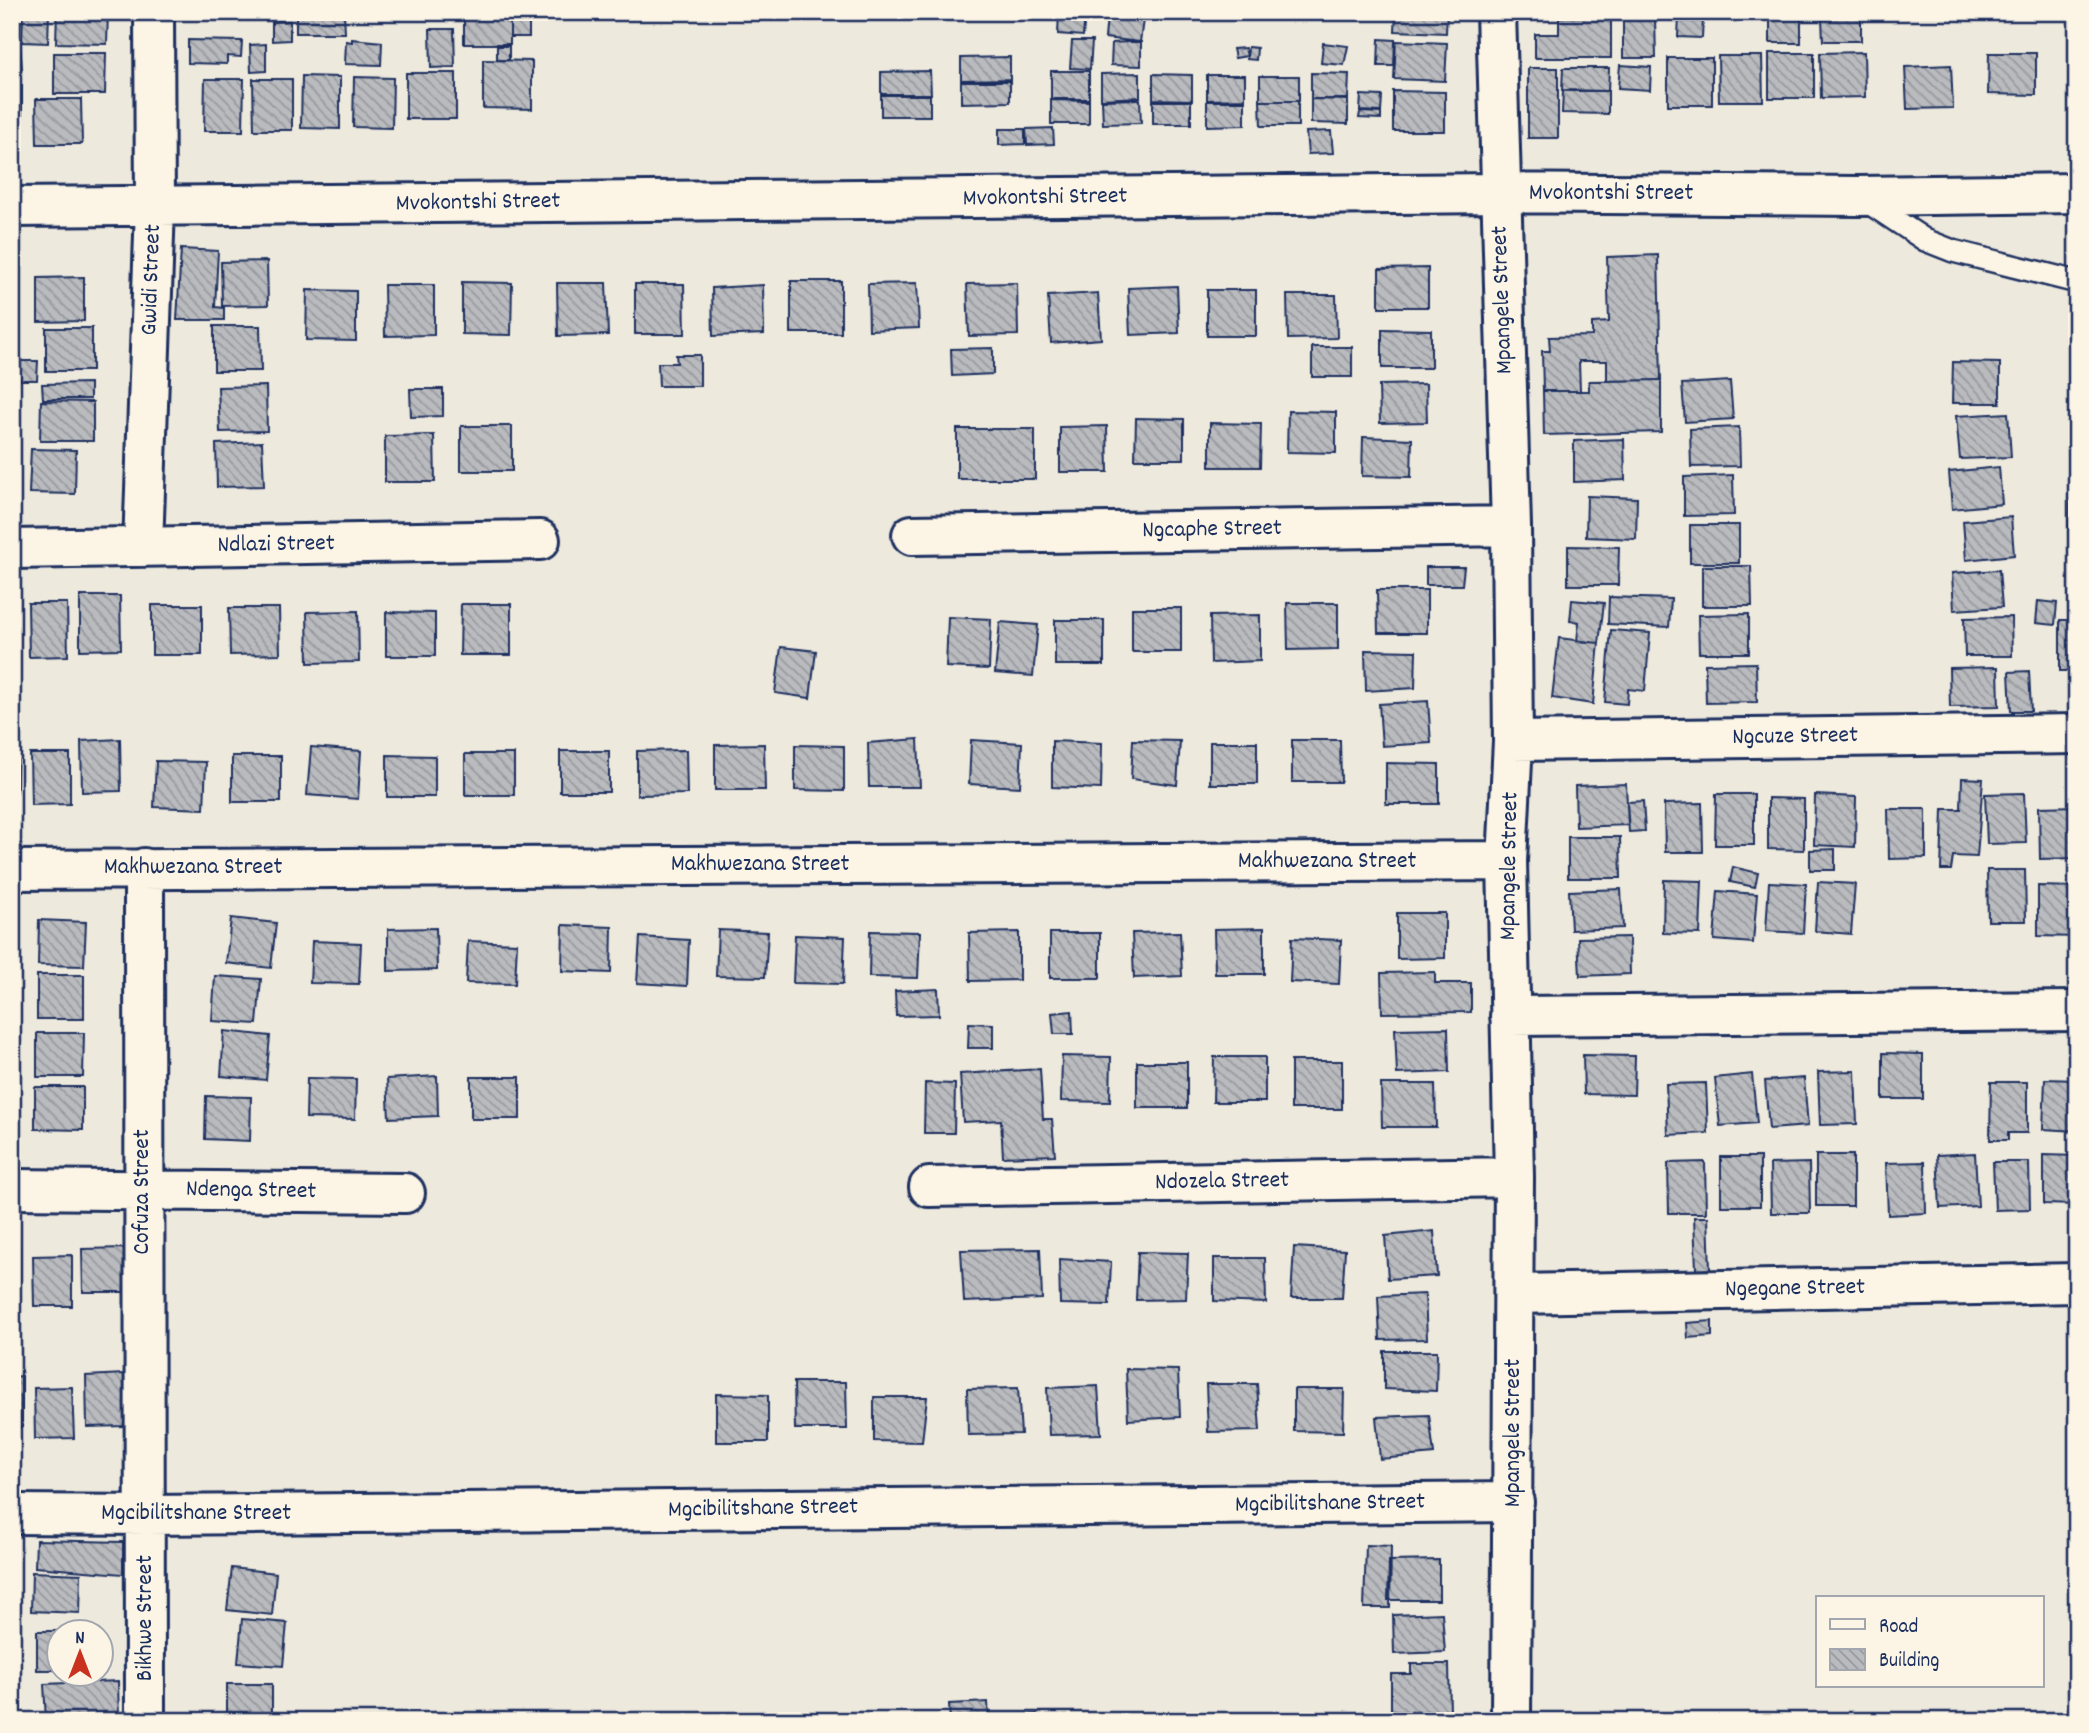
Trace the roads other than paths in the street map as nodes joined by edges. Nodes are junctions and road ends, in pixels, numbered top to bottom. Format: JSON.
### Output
{"nodes":[{"id":1,"x":154,"y":12,"type":"edge"},
{"id":2,"x":1496,"y":12,"type":"edge"},
{"id":3,"x":1499,"y":193,"type":"junction"},
{"id":4,"x":2077,"y":193,"type":"edge"},
{"id":5,"x":1858,"y":196,"type":"junction"},
{"id":6,"x":12,"y":207,"type":"edge"},
{"id":7,"x":155,"y":207,"type":"junction"},
{"id":8,"x":2077,"y":282,"type":"edge"},
{"id":9,"x":1511,"y":526,"type":"junction"},
{"id":10,"x":912,"y":535,"type":"dead end"},
{"id":11,"x":540,"y":540,"type":"dead end"},
{"id":12,"x":143,"y":547,"type":"junction"},
{"id":13,"x":12,"y":549,"type":"edge"},
{"id":14,"x":2077,"y":734,"type":"edge"},
{"id":15,"x":1513,"y":741,"type":"junction"},
{"id":16,"x":1507,"y":861,"type":"junction"},
{"id":17,"x":144,"y":868,"type":"junction"},
{"id":18,"x":12,"y":870,"type":"edge"},
{"id":19,"x":2077,"y":1011,"type":"edge"},
{"id":20,"x":1510,"y":1016,"type":"junction"},
{"id":21,"x":1514,"y":1177,"type":"junction"},
{"id":22,"x":929,"y":1187,"type":"dead end"},
{"id":23,"x":12,"y":1189,"type":"edge"},
{"id":24,"x":142,"y":1189,"type":"junction"},
{"id":25,"x":405,"y":1193,"type":"dead end"},
{"id":26,"x":2077,"y":1283,"type":"edge"},
{"id":27,"x":1514,"y":1294,"type":"junction"},
{"id":28,"x":1514,"y":1502,"type":"junction"},
{"id":29,"x":12,"y":1514,"type":"edge"},
{"id":30,"x":147,"y":1515,"type":"junction"},
{"id":31,"x":145,"y":1721,"type":"edge"},
{"id":32,"x":1511,"y":1721,"type":"edge"}],
"edges":[{"from":1,"to":7,"type":"street","name":"Gwidi Street"},
{"from":2,"to":3,"type":"street","name":"Mpangele Street"},
{"from":3,"to":5,"type":"street","name":"Mvokontshi Street"},
{"from":3,"to":7,"type":"street","name":"Mvokontshi Street"},
{"from":3,"to":9,"type":"street","name":"Mpangele Street"},
{"from":4,"to":5,"type":"street","name":"Mvokontshi Street"},
{"from":5,"to":8,"type":"lane"},
{"from":6,"to":7,"type":"street","name":"Mvokontshi Street"},
{"from":7,"to":12,"type":"street","name":"Gwidi Street"},
{"from":9,"to":10,"type":"street","name":"Ngcaphe Street"},
{"from":9,"to":15,"type":"street","name":"Mpangele Street"},
{"from":11,"to":12,"type":"street","name":"Ndlazi Street"},
{"from":12,"to":13,"type":"street","name":"Ndlazi Street"},
{"from":14,"to":15,"type":"street","name":"Ngcuze Street"},
{"from":15,"to":16,"type":"street","name":"Mpangele Street"},
{"from":16,"to":17,"type":"street","name":"Makhwezana Street"},
{"from":16,"to":20,"type":"street","name":"Mpangele Street"},
{"from":17,"to":18,"type":"street","name":"Makhwezana Street"},
{"from":17,"to":24,"type":"street","name":"Cofuza Street"},
{"from":19,"to":20,"type":"street"},
{"from":20,"to":21,"type":"street","name":"Mpangele Street"},
{"from":21,"to":22,"type":"street","name":"Ndozela Street"},
{"from":21,"to":27,"type":"street","name":"Mpangele Street"},
{"from":23,"to":24,"type":"street","name":"Ndenga Street"},
{"from":24,"to":25,"type":"street","name":"Ndenga Street"},
{"from":24,"to":30,"type":"street","name":"Cofuza Street"},
{"from":26,"to":27,"type":"street","name":"Ngegane Street"},
{"from":27,"to":28,"type":"street","name":"Mpangele Street"},
{"from":28,"to":30,"type":"street","name":"Mgcibilitshane Street"},
{"from":28,"to":32,"type":"street","name":"Mpangele Street"},
{"from":29,"to":30,"type":"street","name":"Mgcibilitshane Street"},
{"from":30,"to":31,"type":"street","name":"Bikhwe Street"}]}
